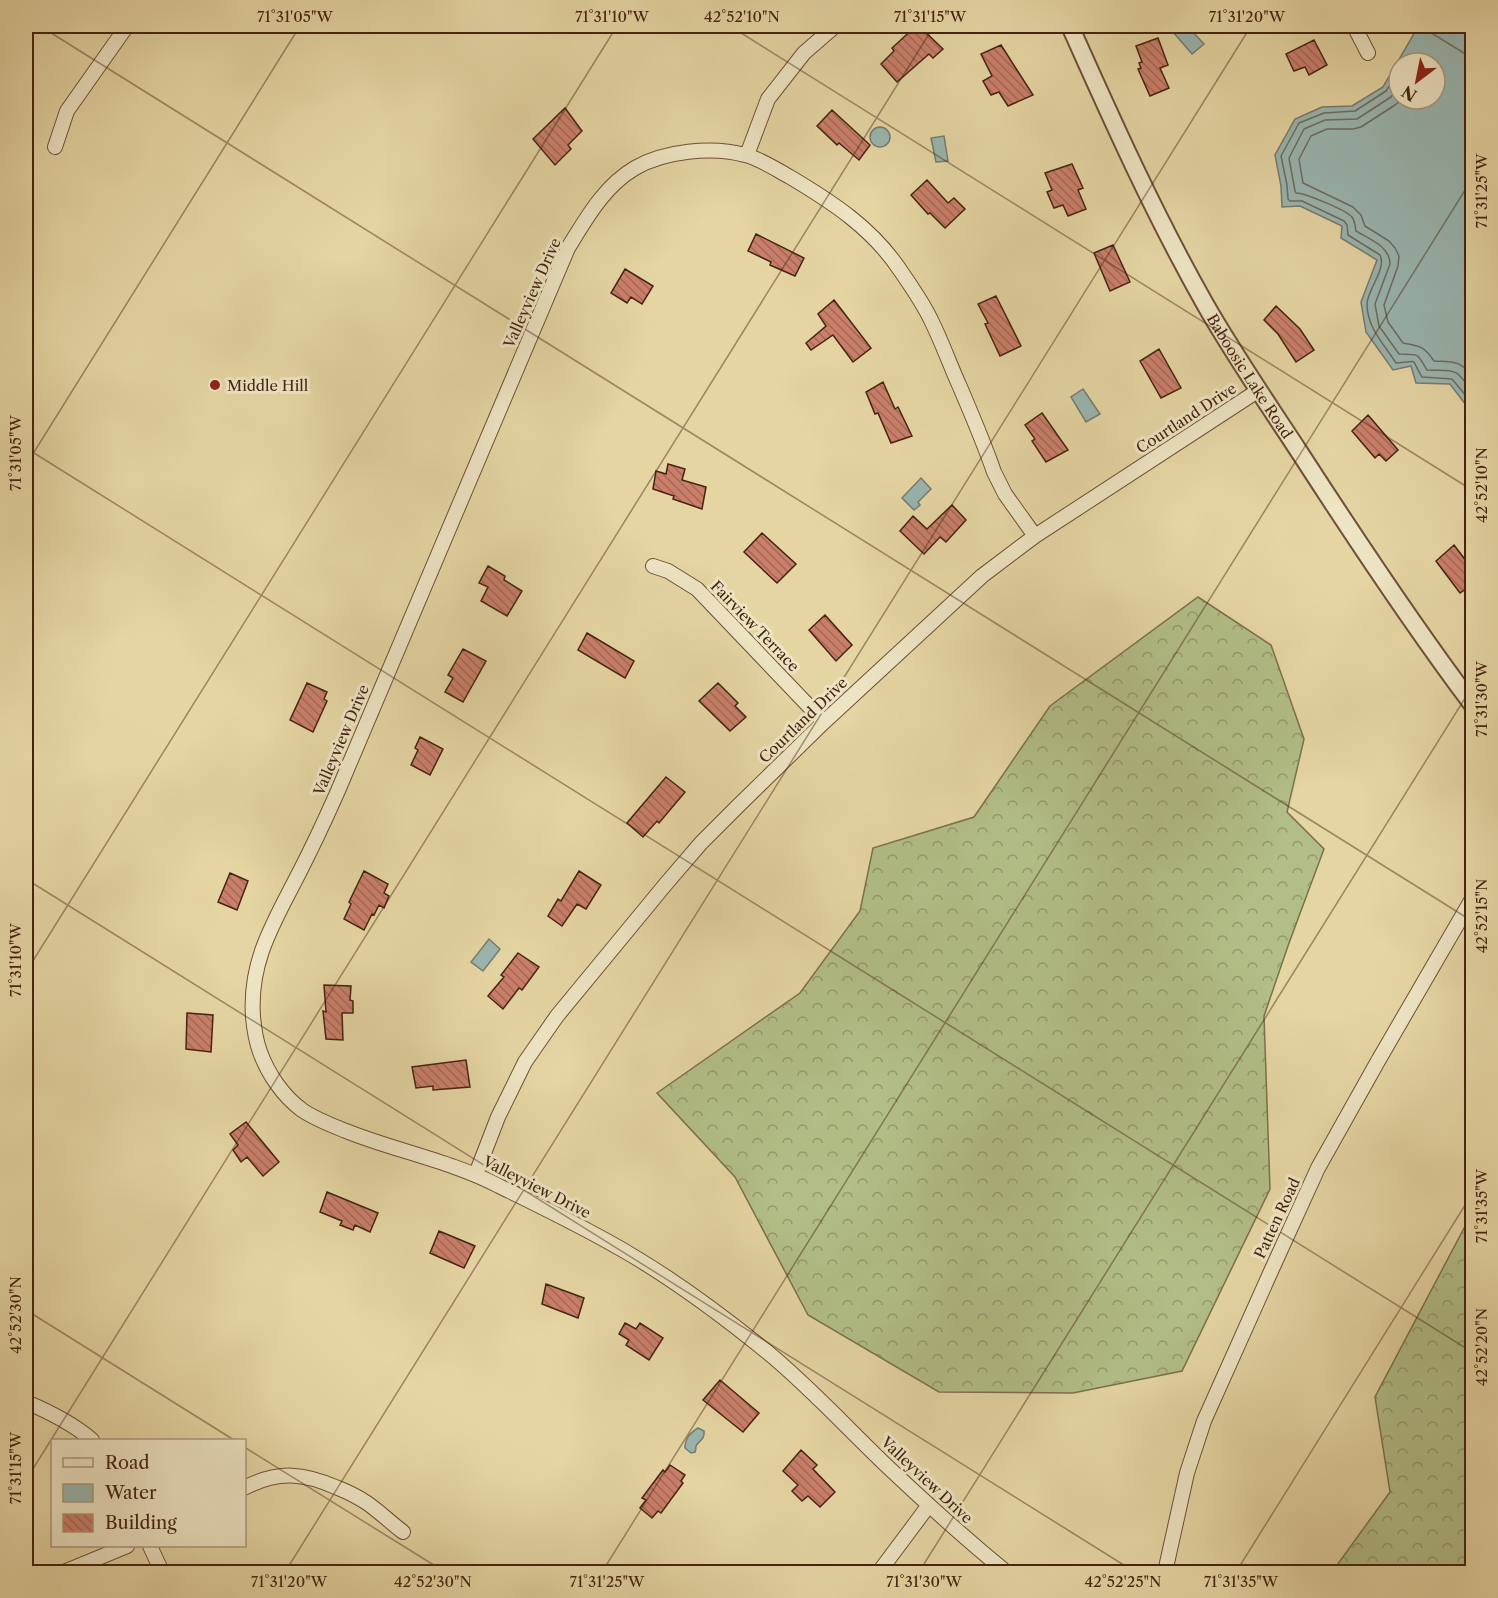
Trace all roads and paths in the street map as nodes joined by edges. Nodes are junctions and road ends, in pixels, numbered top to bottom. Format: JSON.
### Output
{"nodes":[{"id":1,"x":127,"y":26,"type":"edge"},
{"id":2,"x":835,"y":26,"type":"edge"},
{"id":3,"x":1070,"y":26,"type":"edge"},
{"id":4,"x":1354,"y":26,"type":"edge"},
{"id":5,"x":1368,"y":53,"type":"dead end"},
{"id":6,"x":55,"y":147,"type":"dead end"},
{"id":7,"x":747,"y":155,"type":"junction"},
{"id":8,"x":1259,"y":390,"type":"junction"},
{"id":9,"x":1035,"y":536,"type":"junction"},
{"id":10,"x":653,"y":566,"type":"dead end"},
{"id":11,"x":1473,"y":704,"type":"edge"},
{"id":12,"x":824,"y":722,"type":"junction"},
{"id":13,"x":1473,"y":899,"type":"edge"},
{"id":14,"x":476,"y":1174,"type":"junction"},
{"id":15,"x":26,"y":1402,"type":"edge"},
{"id":16,"x":91,"y":1439,"type":"edge"},
{"id":17,"x":246,"y":1487,"type":"edge"},
{"id":18,"x":929,"y":1505,"type":"junction"},
{"id":19,"x":403,"y":1532,"type":"dead end"},
{"id":20,"x":122,"y":1547,"type":"edge"},
{"id":21,"x":151,"y":1547,"type":"edge"},
{"id":22,"x":64,"y":1572,"type":"edge"},
{"id":23,"x":162,"y":1572,"type":"edge"},
{"id":24,"x":879,"y":1572,"type":"edge"},
{"id":25,"x":1006,"y":1572,"type":"edge"},
{"id":26,"x":1165,"y":1572,"type":"edge"}],
"edges":[{"from":1,"to":6,"type":"street"},
{"from":2,"to":7,"type":"street"},
{"from":3,"to":8,"type":"street","name":"Baboosic Lake Road"},
{"from":4,"to":5,"type":"street"},
{"from":7,"to":9,"type":"street","name":"Valleyview Drive"},
{"from":7,"to":14,"type":"street","name":"Valleyview Drive"},
{"from":8,"to":9,"type":"street","name":"Courtland Drive"},
{"from":8,"to":11,"type":"street","name":"Baboosic Lake Road"},
{"from":9,"to":12,"type":"street","name":"Courtland Drive"},
{"from":10,"to":12,"type":"street","name":"Fairview Terrace"},
{"from":12,"to":14,"type":"street","name":"Courtland Drive"},
{"from":13,"to":26,"type":"street","name":"Patten Road"},
{"from":14,"to":18,"type":"street","name":"Valleyview Drive"},
{"from":15,"to":16,"type":"street"},
{"from":17,"to":19,"type":"street"},
{"from":18,"to":24,"type":"street"},
{"from":18,"to":25,"type":"street","name":"Valleyview Drive"},
{"from":20,"to":22,"type":"street"},
{"from":21,"to":23,"type":"street"}]}
